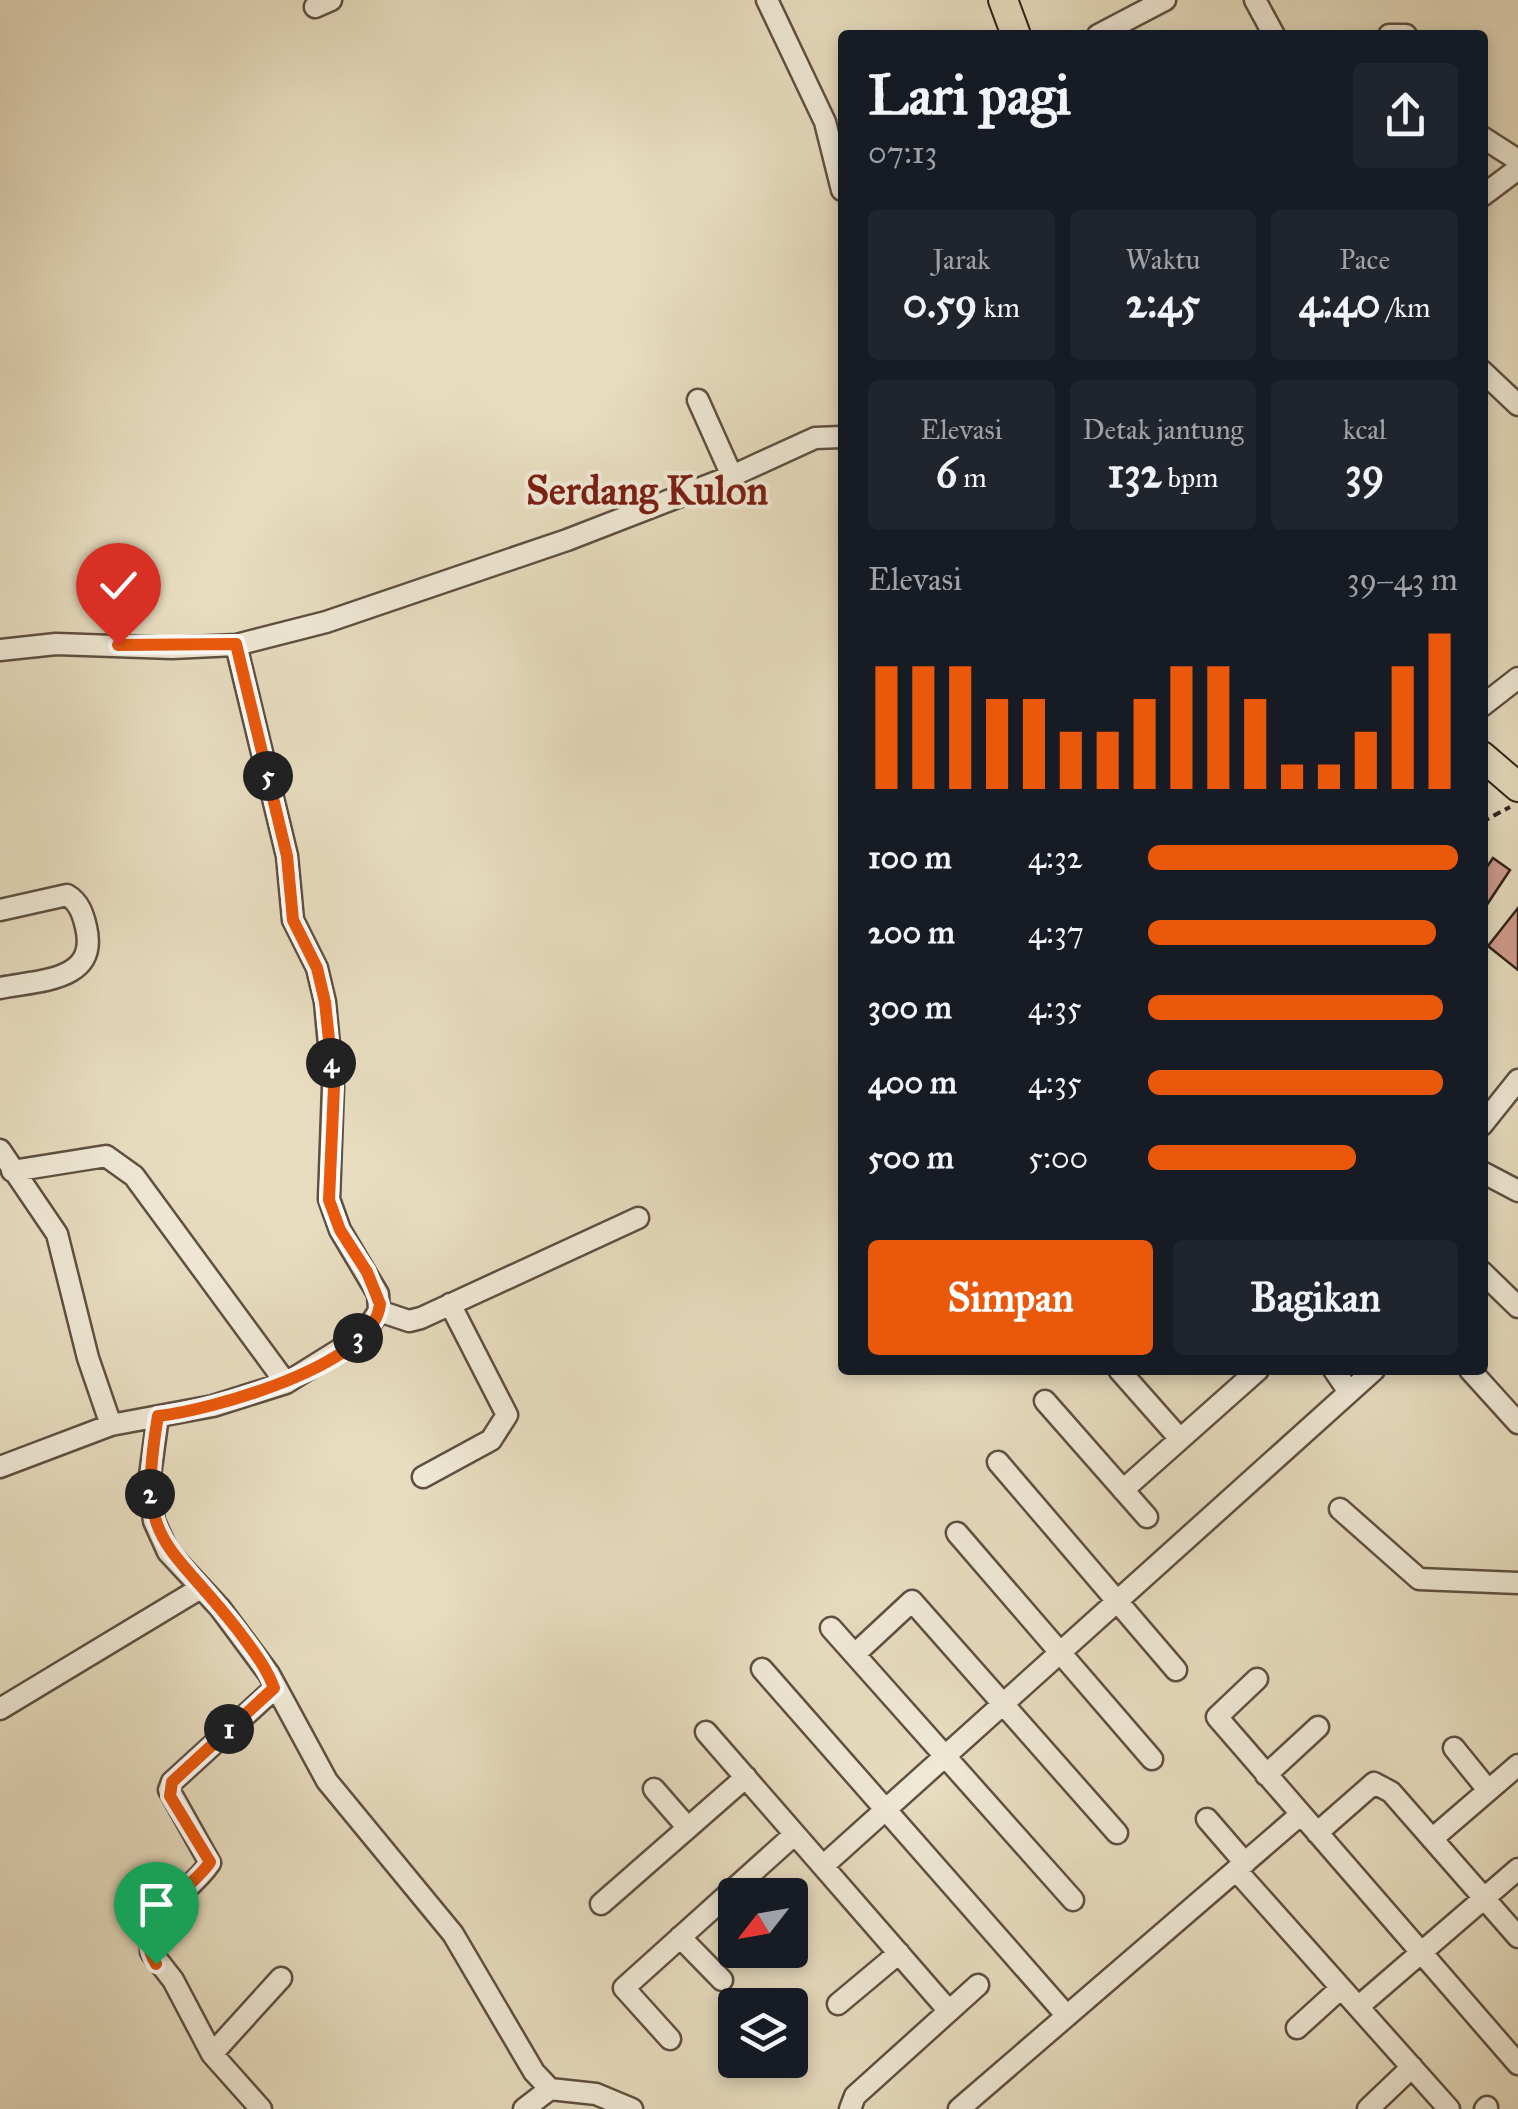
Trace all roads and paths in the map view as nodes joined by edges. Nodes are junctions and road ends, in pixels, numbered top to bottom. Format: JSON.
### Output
{"nodes":[{"id":1,"x":767,"y":0,"type":"edge"},
{"id":2,"x":1003,"y":0,"type":"edge"},
{"id":3,"x":1164,"y":0,"type":"edge"},
{"id":4,"x":1255,"y":0,"type":"edge"},
{"id":5,"x":1014,"y":30,"type":"edge"},
{"id":6,"x":1107,"y":30,"type":"edge"},
{"id":7,"x":1271,"y":30,"type":"edge"},
{"id":8,"x":1488,"y":144,"type":"edge"},
{"id":9,"x":1516,"y":174,"type":"edge"},
{"id":10,"x":838,"y":175,"type":"edge"},
{"id":11,"x":1488,"y":192,"type":"edge"},
{"id":12,"x":1488,"y":377,"type":"edge"},
{"id":13,"x":698,"y":400,"type":"dead end"},
{"id":14,"x":1518,"y":406,"type":"edge"},
{"id":15,"x":838,"y":437,"type":"edge"},
{"id":16,"x":732,"y":476,"type":"junction"},
{"id":17,"x":236,"y":644,"type":"junction"},
{"id":18,"x":0,"y":650,"type":"edge"},
{"id":19,"x":1518,"y":678,"type":"edge"},
{"id":20,"x":1488,"y":701,"type":"edge"},
{"id":21,"x":1488,"y":761,"type":"edge"},
{"id":22,"x":1518,"y":788,"type":"edge"},
{"id":23,"x":1518,"y":802,"type":"edge"},
{"id":24,"x":1488,"y":819,"type":"edge"},
{"id":25,"x":0,"y":910,"type":"edge"},
{"id":26,"x":0,"y":988,"type":"edge"},
{"id":27,"x":1518,"y":1080,"type":"edge"},
{"id":28,"x":1488,"y":1118,"type":"edge"},
{"id":29,"x":0,"y":1150,"type":"edge"},
{"id":30,"x":12,"y":1171,"type":"junction"},
{"id":31,"x":1488,"y":1175,"type":"edge"},
{"id":32,"x":1518,"y":1191,"type":"edge"},
{"id":33,"x":638,"y":1218,"type":"dead end"},
{"id":34,"x":1488,"y":1278,"type":"edge"},
{"id":35,"x":450,"y":1304,"type":"junction"},
{"id":36,"x":1518,"y":1307,"type":"edge"},
{"id":37,"x":379,"y":1312,"type":"junction"},
{"id":38,"x":1131,"y":1375,"type":"edge"},
{"id":39,"x":1252,"y":1375,"type":"edge"},
{"id":40,"x":1337,"y":1375,"type":"edge"},
{"id":41,"x":1368,"y":1375,"type":"edge"},
{"id":42,"x":1475,"y":1375,"type":"edge"},
{"id":43,"x":286,"y":1384,"type":"junction"},
{"id":44,"x":1349,"y":1392,"type":"junction"},
{"id":45,"x":1046,"y":1400,"type":"dead end"},
{"id":46,"x":158,"y":1416,"type":"junction"},
{"id":47,"x":1518,"y":1423,"type":"edge"},
{"id":48,"x":111,"y":1426,"type":"junction"},
{"id":49,"x":1180,"y":1439,"type":"junction"},
{"id":50,"x":998,"y":1462,"type":"dead end"},
{"id":51,"x":0,"y":1468,"type":"edge"},
{"id":52,"x":423,"y":1478,"type":"dead end"},
{"id":53,"x":1123,"y":1490,"type":"junction"},
{"id":54,"x":1340,"y":1509,"type":"dead end"},
{"id":55,"x":1147,"y":1517,"type":"dead end"},
{"id":56,"x":957,"y":1533,"type":"dead end"},
{"id":57,"x":1518,"y":1583,"type":"edge"},
{"id":58,"x":198,"y":1589,"type":"junction"},
{"id":59,"x":1117,"y":1601,"type":"junction"},
{"id":60,"x":832,"y":1628,"type":"dead end"},
{"id":61,"x":1060,"y":1652,"type":"junction"},
{"id":62,"x":855,"y":1654,"type":"junction"},
{"id":63,"x":762,"y":1669,"type":"dead end"},
{"id":64,"x":1176,"y":1670,"type":"dead end"},
{"id":65,"x":1257,"y":1679,"type":"dead end"},
{"id":66,"x":274,"y":1688,"type":"junction"},
{"id":67,"x":1004,"y":1703,"type":"junction"},
{"id":68,"x":0,"y":1710,"type":"edge"},
{"id":69,"x":1318,"y":1727,"type":"dead end"},
{"id":70,"x":706,"y":1732,"type":"dead end"},
{"id":71,"x":1454,"y":1748,"type":"dead end"},
{"id":72,"x":945,"y":1756,"type":"junction"},
{"id":73,"x":1152,"y":1760,"type":"dead end"},
{"id":74,"x":1518,"y":1765,"type":"edge"},
{"id":75,"x":1266,"y":1775,"type":"junction"},
{"id":76,"x":746,"y":1778,"type":"junction"},
{"id":77,"x":654,"y":1789,"type":"dead end"},
{"id":78,"x":1488,"y":1790,"type":"junction"},
{"id":79,"x":886,"y":1809,"type":"junction"},
{"id":80,"x":1300,"y":1815,"type":"junction"},
{"id":81,"x":1207,"y":1819,"type":"dead end"},
{"id":82,"x":688,"y":1828,"type":"junction"},
{"id":83,"x":1117,"y":1833,"type":"dead end"},
{"id":84,"x":1316,"y":1833,"type":"junction"},
{"id":85,"x":795,"y":1834,"type":"junction"},
{"id":86,"x":1432,"y":1838,"type":"junction"},
{"id":87,"x":823,"y":1866,"type":"junction"},
{"id":88,"x":1241,"y":1866,"type":"junction"},
{"id":89,"x":1518,"y":1869,"type":"edge"},
{"id":90,"x":753,"y":1878,"type":"edge"},
{"id":91,"x":1484,"y":1898,"type":"junction"},
{"id":92,"x":1073,"y":1900,"type":"dead end"},
{"id":93,"x":601,"y":1904,"type":"dead end"},
{"id":94,"x":718,"y":1908,"type":"edge"},
{"id":95,"x":680,"y":1937,"type":"junction"},
{"id":96,"x":1518,"y":1937,"type":"edge"},
{"id":97,"x":899,"y":1953,"type":"junction"},
{"id":98,"x":1421,"y":1953,"type":"junction"},
{"id":99,"x":281,"y":1978,"type":"dead end"},
{"id":100,"x":722,"y":1980,"type":"dead end"},
{"id":101,"x":978,"y":1985,"type":"dead end"},
{"id":102,"x":1342,"y":1988,"type":"junction"},
{"id":103,"x":838,"y":2004,"type":"dead end"},
{"id":104,"x":1358,"y":2007,"type":"junction"},
{"id":105,"x":949,"y":2011,"type":"junction"},
{"id":106,"x":1068,"y":2016,"type":"junction"},
{"id":107,"x":1297,"y":2028,"type":"dead end"},
{"id":108,"x":670,"y":2039,"type":"dead end"},
{"id":109,"x":212,"y":2054,"type":"junction"},
{"id":110,"x":1518,"y":2064,"type":"edge"},
{"id":111,"x":1412,"y":2067,"type":"junction"},
{"id":112,"x":550,"y":2089,"type":"junction"},
{"id":113,"x":851,"y":2108,"type":"edge"},
{"id":114,"x":261,"y":2109,"type":"edge"},
{"id":115,"x":524,"y":2109,"type":"edge"},
{"id":116,"x":632,"y":2109,"type":"edge"},
{"id":117,"x":959,"y":2109,"type":"edge"},
{"id":118,"x":1368,"y":2109,"type":"edge"},
{"id":119,"x":1449,"y":2109,"type":"edge"}],
"edges":[{"from":1,"to":10,"type":"street"},
{"from":2,"to":5,"type":"main road"},
{"from":3,"to":6,"type":"street"},
{"from":4,"to":7,"type":"street"},
{"from":8,"to":9,"type":"street"},
{"from":9,"to":11,"type":"street"},
{"from":12,"to":14,"type":"street"},
{"from":13,"to":16,"type":"street"},
{"from":15,"to":16,"type":"street"},
{"from":16,"to":17,"type":"street"},
{"from":17,"to":18,"type":"street"},
{"from":17,"to":37,"type":"street"},
{"from":19,"to":20,"type":"street"},
{"from":21,"to":22,"type":"main road"},
{"from":23,"to":24,"type":"path"},
{"from":25,"to":26,"type":"street"},
{"from":27,"to":28,"type":"street"},
{"from":29,"to":30,"type":"street"},
{"from":30,"to":43,"type":"street"},
{"from":30,"to":48,"type":"street"},
{"from":31,"to":32,"type":"street"},
{"from":33,"to":35,"type":"street"},
{"from":34,"to":36,"type":"street"},
{"from":35,"to":37,"type":"street"},
{"from":35,"to":52,"type":"street"},
{"from":37,"to":43,"type":"street"},
{"from":38,"to":49,"type":"street"},
{"from":39,"to":49,"type":"street"},
{"from":40,"to":44,"type":"street"},
{"from":41,"to":44,"type":"street"},
{"from":42,"to":47,"type":"street"},
{"from":43,"to":46,"type":"street"},
{"from":44,"to":59,"type":"street"},
{"from":45,"to":53,"type":"street"},
{"from":46,"to":48,"type":"street"},
{"from":46,"to":58,"type":"street"},
{"from":48,"to":51,"type":"street"},
{"from":49,"to":53,"type":"street"},
{"from":50,"to":59,"type":"street"},
{"from":53,"to":55,"type":"street"},
{"from":54,"to":57,"type":"street"},
{"from":56,"to":61,"type":"street"},
{"from":58,"to":66,"type":"street"},
{"from":58,"to":68,"type":"street"},
{"from":59,"to":61,"type":"street"},
{"from":59,"to":64,"type":"street"},
{"from":60,"to":62,"type":"street"},
{"from":61,"to":67,"type":"street"},
{"from":61,"to":73,"type":"street"},
{"from":62,"to":67,"type":"street"},
{"from":62,"to":72,"type":"street"},
{"from":63,"to":79,"type":"street"},
{"from":65,"to":75,"type":"street"},
{"from":66,"to":109,"type":"street"},
{"from":66,"to":112,"type":"street"},
{"from":67,"to":72,"type":"street"},
{"from":67,"to":83,"type":"street"},
{"from":69,"to":75,"type":"street"},
{"from":70,"to":76,"type":"street"},
{"from":71,"to":78,"type":"street"},
{"from":72,"to":79,"type":"street"},
{"from":72,"to":92,"type":"street"},
{"from":74,"to":78,"type":"street"},
{"from":75,"to":80,"type":"street"},
{"from":76,"to":82,"type":"street"},
{"from":76,"to":85,"type":"street"},
{"from":77,"to":82,"type":"street"},
{"from":78,"to":86,"type":"street"},
{"from":79,"to":87,"type":"street"},
{"from":79,"to":106,"type":"street"},
{"from":80,"to":84,"type":"street"},
{"from":80,"to":88,"type":"street"},
{"from":81,"to":88,"type":"street"},
{"from":82,"to":93,"type":"street"},
{"from":84,"to":86,"type":"street"},
{"from":84,"to":98,"type":"street"},
{"from":85,"to":87,"type":"street"},
{"from":85,"to":90,"type":"street"},
{"from":86,"to":91,"type":"street"},
{"from":87,"to":97,"type":"street"},
{"from":88,"to":102,"type":"street"},
{"from":88,"to":106,"type":"street"},
{"from":89,"to":91,"type":"street"},
{"from":91,"to":96,"type":"street"},
{"from":91,"to":98,"type":"street"},
{"from":94,"to":95,"type":"street"},
{"from":95,"to":100,"type":"street"},
{"from":95,"to":108,"type":"street"},
{"from":97,"to":103,"type":"street"},
{"from":97,"to":105,"type":"street"},
{"from":98,"to":104,"type":"street"},
{"from":98,"to":110,"type":"street"},
{"from":99,"to":109,"type":"street"},
{"from":101,"to":105,"type":"street"},
{"from":102,"to":104,"type":"street"},
{"from":102,"to":107,"type":"street"},
{"from":104,"to":111,"type":"street"},
{"from":105,"to":113,"type":"street"},
{"from":106,"to":117,"type":"street"},
{"from":109,"to":114,"type":"street"},
{"from":111,"to":118,"type":"street"},
{"from":111,"to":119,"type":"street"},
{"from":112,"to":115,"type":"street"},
{"from":112,"to":116,"type":"street"}]}
